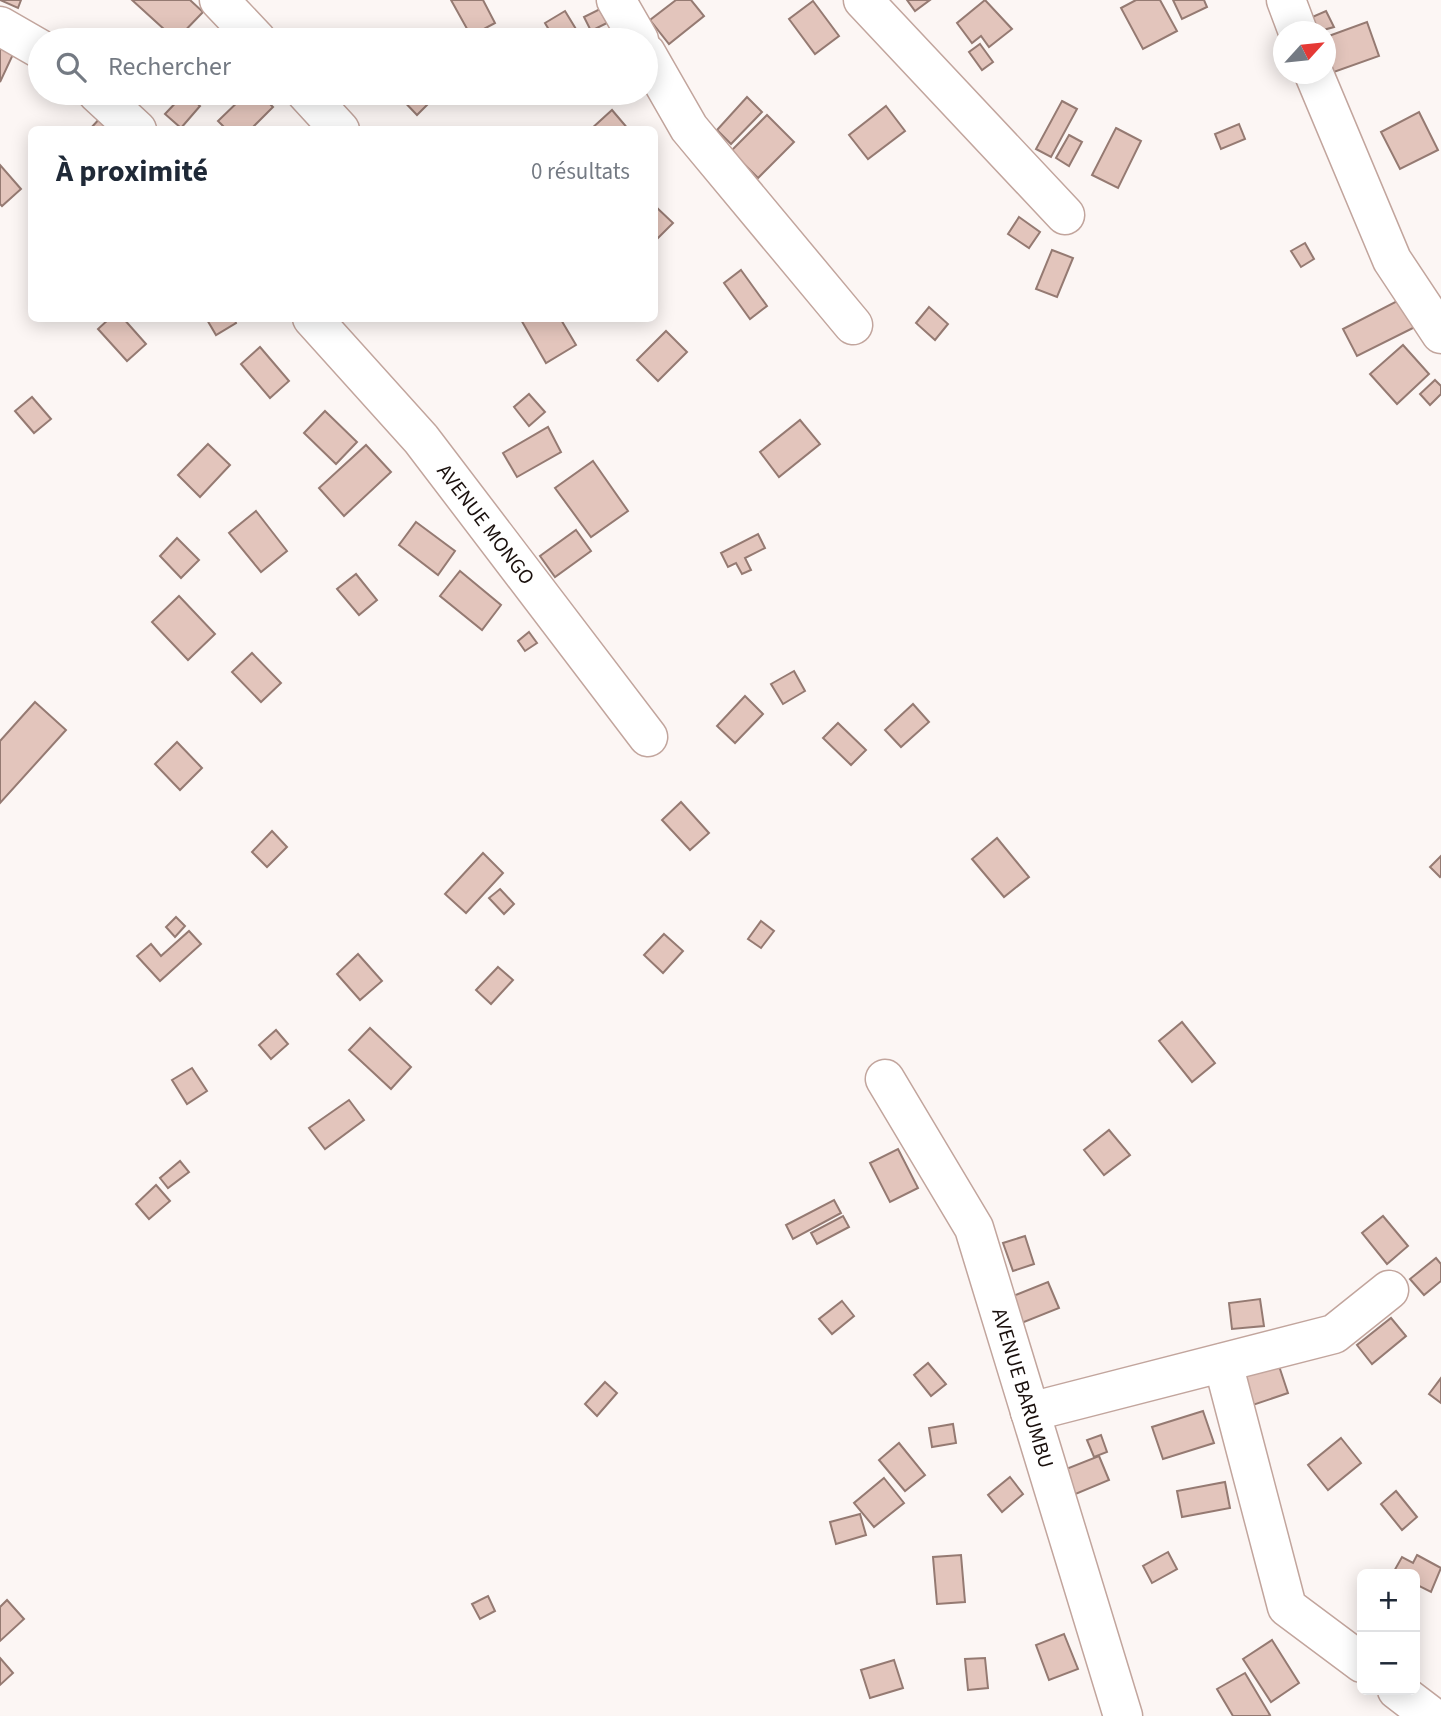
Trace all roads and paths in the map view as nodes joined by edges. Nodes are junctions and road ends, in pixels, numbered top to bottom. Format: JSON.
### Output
{"nodes":[{"id":1,"x":219,"y":0,"type":"edge"},
{"id":2,"x":616,"y":0,"type":"edge"},
{"id":3,"x":863,"y":0,"type":"edge"},
{"id":4,"x":1286,"y":0,"type":"edge"},
{"id":5,"x":1294,"y":21,"type":"edge"},
{"id":6,"x":0,"y":26,"type":"edge"},
{"id":7,"x":246,"y":28,"type":"edge"},
{"id":8,"x":632,"y":28,"type":"edge"},
{"id":9,"x":28,"y":42,"type":"edge"},
{"id":10,"x":658,"y":74,"type":"edge"},
{"id":11,"x":1318,"y":84,"type":"edge"},
{"id":12,"x":110,"y":105,"type":"edge"},
{"id":13,"x":317,"y":105,"type":"edge"},
{"id":14,"x":133,"y":126,"type":"edge"},
{"id":15,"x":336,"y":126,"type":"edge"},
{"id":16,"x":1065,"y":215,"type":"dead end"},
{"id":17,"x":316,"y":322,"type":"edge"},
{"id":18,"x":853,"y":326,"type":"dead end"},
{"id":19,"x":1441,"y":334,"type":"edge"},
{"id":20,"x":648,"y":737,"type":"dead end"},
{"id":21,"x":885,"y":1079,"type":"dead end"},
{"id":22,"x":1389,"y":1290,"type":"dead end"},
{"id":23,"x":1223,"y":1363,"type":"junction"},
{"id":24,"x":1030,"y":1412,"type":"junction"},
{"id":25,"x":1357,"y":1659,"type":"edge"},
{"id":26,"x":1404,"y":1695,"type":"edge"},
{"id":27,"x":1123,"y":1716,"type":"edge"},
{"id":28,"x":1432,"y":1716,"type":"edge"}],
"edges":[{"from":1,"to":7,"type":"street"},
{"from":2,"to":8,"type":"street"},
{"from":3,"to":16,"type":"street"},
{"from":4,"to":5,"type":"street"},
{"from":6,"to":9,"type":"street"},
{"from":10,"to":18,"type":"street"},
{"from":11,"to":19,"type":"street"},
{"from":12,"to":14,"type":"street"},
{"from":13,"to":15,"type":"street"},
{"from":17,"to":20,"type":"street","name":"AVENUE MONGO"},
{"from":21,"to":24,"type":"street","name":"AVENUE BARUMBU"},
{"from":22,"to":23,"type":"street"},
{"from":23,"to":24,"type":"street"},
{"from":23,"to":25,"type":"street"},
{"from":24,"to":27,"type":"street","name":"AVENUE BARUMBU"},
{"from":26,"to":28,"type":"street"}]}
